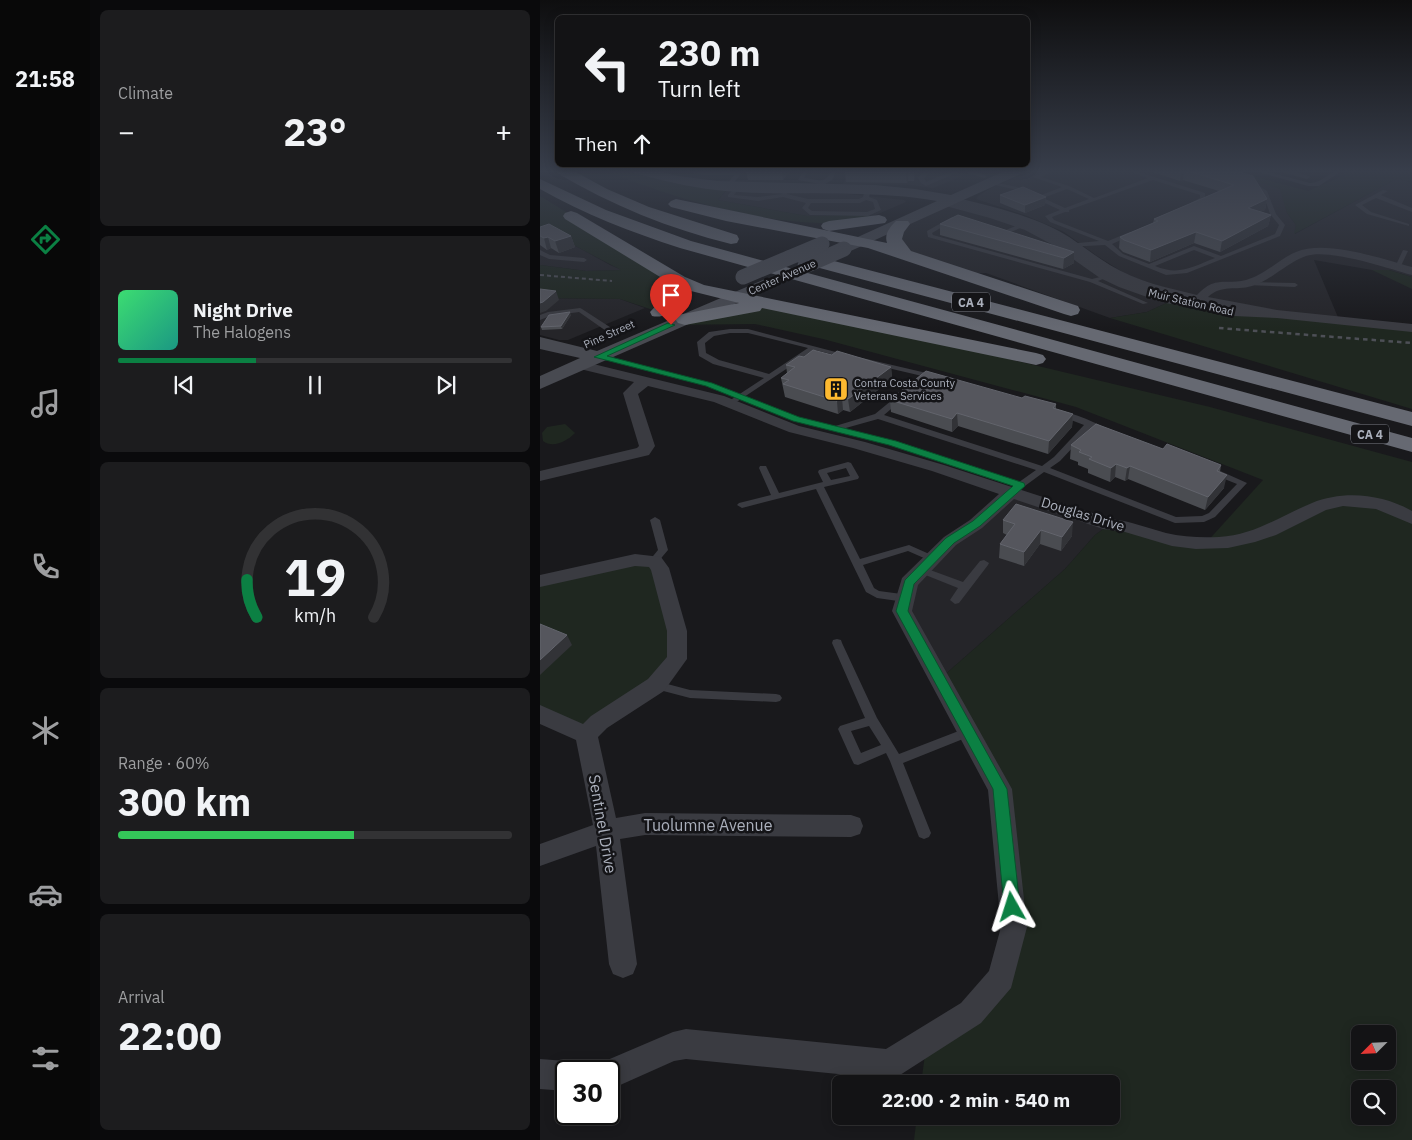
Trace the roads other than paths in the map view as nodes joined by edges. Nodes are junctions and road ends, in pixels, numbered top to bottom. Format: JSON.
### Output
{"nodes":[{"id":1,"x":584,"y":223,"type":"edge"},
{"id":2,"x":623,"y":223,"type":"edge"},
{"id":3,"x":682,"y":223,"type":"edge"},
{"id":4,"x":767,"y":223,"type":"edge"},
{"id":5,"x":852,"y":223,"type":"edge"},
{"id":6,"x":874,"y":223,"type":"edge"},
{"id":7,"x":945,"y":223,"type":"edge"},
{"id":8,"x":1012,"y":223,"type":"edge"},
{"id":9,"x":1058,"y":223,"type":"edge"},
{"id":10,"x":1281,"y":223,"type":"edge"},
{"id":11,"x":1401,"y":223,"type":"edge"},
{"id":12,"x":902,"y":224,"type":"joint"},
{"id":13,"x":1407,"y":225,"type":"dead end"},
{"id":14,"x":783,"y":226,"type":"junction"},
{"id":15,"x":988,"y":226,"type":"edge"},
{"id":16,"x":1023,"y":227,"type":"junction"},
{"id":17,"x":1141,"y":228,"type":"edge"},
{"id":18,"x":1006,"y":232,"type":"junction"},
{"id":19,"x":862,"y":242,"type":"junction"},
{"id":20,"x":1106,"y":242,"type":"junction"},
{"id":21,"x":841,"y":243,"type":"junction"},
{"id":22,"x":1075,"y":246,"type":"junction"},
{"id":23,"x":1062,"y":247,"type":"junction"},
{"id":24,"x":1405,"y":251,"type":"dead end"},
{"id":25,"x":540,"y":252,"type":"edge"},
{"id":26,"x":904,"y":254,"type":"junction"},
{"id":27,"x":1221,"y":258,"type":"junction"},
{"id":28,"x":584,"y":260,"type":"dead end"},
{"id":29,"x":1150,"y":266,"type":"junction"},
{"id":30,"x":1398,"y":267,"type":"junction"},
{"id":31,"x":1412,"y":271,"type":"edge"},
{"id":32,"x":1106,"y":276,"type":"junction"},
{"id":33,"x":679,"y":281,"type":"junction"},
{"id":34,"x":1092,"y":281,"type":"junction"},
{"id":35,"x":1248,"y":284,"type":"junction"},
{"id":36,"x":1295,"y":285,"type":"dead end"},
{"id":37,"x":710,"y":291,"type":"junction"},
{"id":38,"x":737,"y":296,"type":"junction"},
{"id":39,"x":1145,"y":303,"type":"dead end"},
{"id":40,"x":1198,"y":303,"type":"junction"},
{"id":41,"x":790,"y":307,"type":"junction"},
{"id":42,"x":659,"y":312,"type":"junction"},
{"id":43,"x":540,"y":318,"type":"edge"},
{"id":44,"x":685,"y":319,"type":"junction"},
{"id":45,"x":625,"y":326,"type":"junction"},
{"id":46,"x":1412,"y":328,"type":"edge"},
{"id":47,"x":540,"y":343,"type":"edge"},
{"id":48,"x":813,"y":348,"type":"junction"},
{"id":49,"x":570,"y":358,"type":"edge"},
{"id":50,"x":540,"y":372,"type":"edge"},
{"id":51,"x":928,"y":375,"type":"junction"},
{"id":52,"x":770,"y":377,"type":"junction"},
{"id":53,"x":646,"y":380,"type":"junction"},
{"id":54,"x":946,"y":380,"type":"edge"},
{"id":55,"x":540,"y":383,"type":"edge"},
{"id":56,"x":916,"y":385,"type":"edge"},
{"id":57,"x":908,"y":391,"type":"edge"},
{"id":58,"x":737,"y":400,"type":"junction"},
{"id":59,"x":1056,"y":410,"type":"edge"},
{"id":60,"x":1389,"y":412,"type":"junction"},
{"id":61,"x":878,"y":416,"type":"junction"},
{"id":62,"x":1412,"y":419,"type":"edge"},
{"id":63,"x":1328,"y":422,"type":"junction"},
{"id":64,"x":1090,"y":424,"type":"junction"},
{"id":65,"x":839,"y":428,"type":"junction"},
{"id":66,"x":1116,"y":435,"type":"edge"},
{"id":67,"x":1412,"y":446,"type":"edge"},
{"id":68,"x":1204,"y":467,"type":"edge"},
{"id":69,"x":763,"y":468,"type":"dead end"},
{"id":70,"x":1042,"y":469,"type":"junction"},
{"id":71,"x":540,"y":476,"type":"edge"},
{"id":72,"x":1016,"y":489,"type":"junction"},
{"id":73,"x":776,"y":496,"type":"junction"},
{"id":74,"x":742,"y":505,"type":"dead end"},
{"id":75,"x":1412,"y":518,"type":"edge"},
{"id":76,"x":655,"y":520,"type":"dead end"},
{"id":77,"x":654,"y":561,"type":"junction"},
{"id":78,"x":858,"y":563,"type":"junction"},
{"id":79,"x":984,"y":564,"type":"dead end"},
{"id":80,"x":927,"y":565,"type":"junction"},
{"id":81,"x":540,"y":581,"type":"edge"},
{"id":82,"x":965,"y":587,"type":"junction"},
{"id":83,"x":905,"y":598,"type":"junction"},
{"id":84,"x":955,"y":600,"type":"dead end"},
{"id":85,"x":837,"y":643,"type":"dead end"},
{"id":86,"x":656,"y":685,"type":"junction"},
{"id":87,"x":776,"y":698,"type":"dead end"},
{"id":88,"x":540,"y":714,"type":"edge"},
{"id":89,"x":872,"y":720,"type":"junction"},
{"id":90,"x":969,"y":732,"type":"junction"},
{"id":91,"x":586,"y":735,"type":"junction"},
{"id":92,"x":888,"y":747,"type":"junction"},
{"id":93,"x":896,"y":760,"type":"junction"},
{"id":94,"x":851,"y":826,"type":"dead end"},
{"id":95,"x":607,"y":832,"type":"junction"},
{"id":96,"x":924,"y":833,"type":"dead end"},
{"id":97,"x":540,"y":855,"type":"edge"},
{"id":98,"x":624,"y":964,"type":"dead end"},
{"id":99,"x":620,"y":1070,"type":"edge"},
{"id":100,"x":540,"y":1074,"type":"edge"},
{"id":101,"x":555,"y":1075,"type":"edge"}],
"edges":[{"from":1,"to":33,"type":"highway"},
{"from":2,"to":63,"type":"highway","number":"CA 4"},
{"from":3,"to":60,"type":"highway","number":"CA 4"},
{"from":4,"to":14,"type":"highway"},
{"from":5,"to":14,"type":"highway"},
{"from":6,"to":21,"type":"street","name":"Center Avenue"},
{"from":7,"to":34,"type":"lane"},
{"from":8,"to":16,"type":"street","name":"Muir Station Road"},
{"from":9,"to":20,"type":"lane"},
{"from":10,"to":27,"type":"lane"},
{"from":11,"to":13,"type":"lane"},
{"from":12,"to":19,"type":"street","name":"Center Avenue"},
{"from":12,"to":26,"type":"highway"},
{"from":14,"to":21,"type":"highway"},
{"from":15,"to":18,"type":"lane"},
{"from":16,"to":18,"type":"lane"},
{"from":16,"to":18,"type":"lane"},
{"from":16,"to":22,"type":"street","name":"Muir Station Road"},
{"from":16,"to":23,"type":"street","name":"Muir Station Road"},
{"from":17,"to":20,"type":"lane"},
{"from":19,"to":21,"type":"highway"},
{"from":19,"to":26,"type":"highway"},
{"from":20,"to":22,"type":"lane"},
{"from":20,"to":29,"type":"lane"},
{"from":21,"to":37,"type":"street","name":"Center Avenue","bridge":true},
{"from":21,"to":38,"type":"street","name":"Center Avenue","bridge":true},
{"from":22,"to":23,"type":"lane"},
{"from":22,"to":40,"type":"street","name":"Muir Station Road"},
{"from":23,"to":32,"type":"street","name":"Muir Station Road"},
{"from":24,"to":30,"type":"lane"},
{"from":25,"to":28,"type":"lane"},
{"from":26,"to":60,"type":"highway"},
{"from":27,"to":29,"type":"lane"},
{"from":27,"to":29,"type":"lane"},
{"from":30,"to":31,"type":"street"},
{"from":30,"to":35,"type":"street"},
{"from":32,"to":34,"type":"lane"},
{"from":32,"to":40,"type":"street","name":"Muir Station Road"},
{"from":33,"to":37,"type":"highway"},
{"from":33,"to":42,"type":"highway"},
{"from":34,"to":39,"type":"lane"},
{"from":35,"to":36,"type":"lane"},
{"from":35,"to":40,"type":"street"},
{"from":37,"to":38,"type":"highway"},
{"from":37,"to":42,"type":"street","name":"Pine Street"},
{"from":38,"to":41,"type":"highway"},
{"from":38,"to":44,"type":"street","name":"Pine Street"},
{"from":40,"to":46,"type":"street","name":"Muir Station Road"},
{"from":41,"to":44,"type":"highway"},
{"from":41,"to":63,"type":"highway"},
{"from":42,"to":45,"type":"street","name":"Pine Street"},
{"from":43,"to":45,"type":"lane"},
{"from":44,"to":49,"type":"street","name":"Pine Street"},
{"from":45,"to":49,"type":"street","name":"Pine Street"},
{"from":47,"to":49,"type":"street"},
{"from":48,"to":51,"type":"lane"},
{"from":48,"to":52,"type":"lane"},
{"from":48,"to":52,"type":"lane"},
{"from":49,"to":50,"type":"street","name":"Pine Street"},
{"from":49,"to":53,"type":"street"},
{"from":49,"to":55,"type":"street","name":"Pine Street"},
{"from":49,"to":58,"type":"street"},
{"from":51,"to":54,"type":"lane"},
{"from":51,"to":56,"type":"lane"},
{"from":52,"to":58,"type":"lane"},
{"from":53,"to":58,"type":"street"},
{"from":53,"to":71,"type":"street"},
{"from":57,"to":61,"type":"lane"},
{"from":58,"to":65,"type":"street"},
{"from":58,"to":72,"type":"street"},
{"from":59,"to":64,"type":"lane"},
{"from":60,"to":62,"type":"highway","number":"CA 4"},
{"from":61,"to":65,"type":"lane"},
{"from":61,"to":70,"type":"lane"},
{"from":63,"to":67,"type":"highway","number":"CA 4"},
{"from":64,"to":66,"type":"lane"},
{"from":64,"to":70,"type":"lane"},
{"from":65,"to":72,"type":"street"},
{"from":68,"to":70,"type":"lane"},
{"from":69,"to":73,"type":"lane"},
{"from":70,"to":72,"type":"lane"},
{"from":72,"to":75,"type":"street","name":"Douglas Drive"},
{"from":72,"to":80,"type":"street"},
{"from":73,"to":74,"type":"lane"},
{"from":73,"to":78,"type":"lane"},
{"from":76,"to":77,"type":"lane"},
{"from":77,"to":81,"type":"street"},
{"from":77,"to":86,"type":"street"},
{"from":78,"to":80,"type":"lane"},
{"from":78,"to":83,"type":"lane"},
{"from":79,"to":82,"type":"lane"},
{"from":80,"to":82,"type":"lane"},
{"from":80,"to":83,"type":"street"},
{"from":82,"to":84,"type":"lane"},
{"from":83,"to":90,"type":"street"},
{"from":85,"to":89,"type":"lane"},
{"from":86,"to":87,"type":"lane"},
{"from":86,"to":91,"type":"street"},
{"from":88,"to":91,"type":"street"},
{"from":89,"to":92,"type":"lane"},
{"from":89,"to":92,"type":"lane"},
{"from":90,"to":93,"type":"lane"},
{"from":90,"to":99,"type":"street"},
{"from":91,"to":95,"type":"street","name":"Sentinel Drive"},
{"from":92,"to":93,"type":"lane"},
{"from":93,"to":96,"type":"lane"},
{"from":94,"to":95,"type":"street","name":"Tuolumne Avenue"},
{"from":95,"to":97,"type":"street","name":"Tuolumne Avenue"},
{"from":95,"to":98,"type":"street","name":"Sentinel Drive"},
{"from":100,"to":101,"type":"street"}]}
